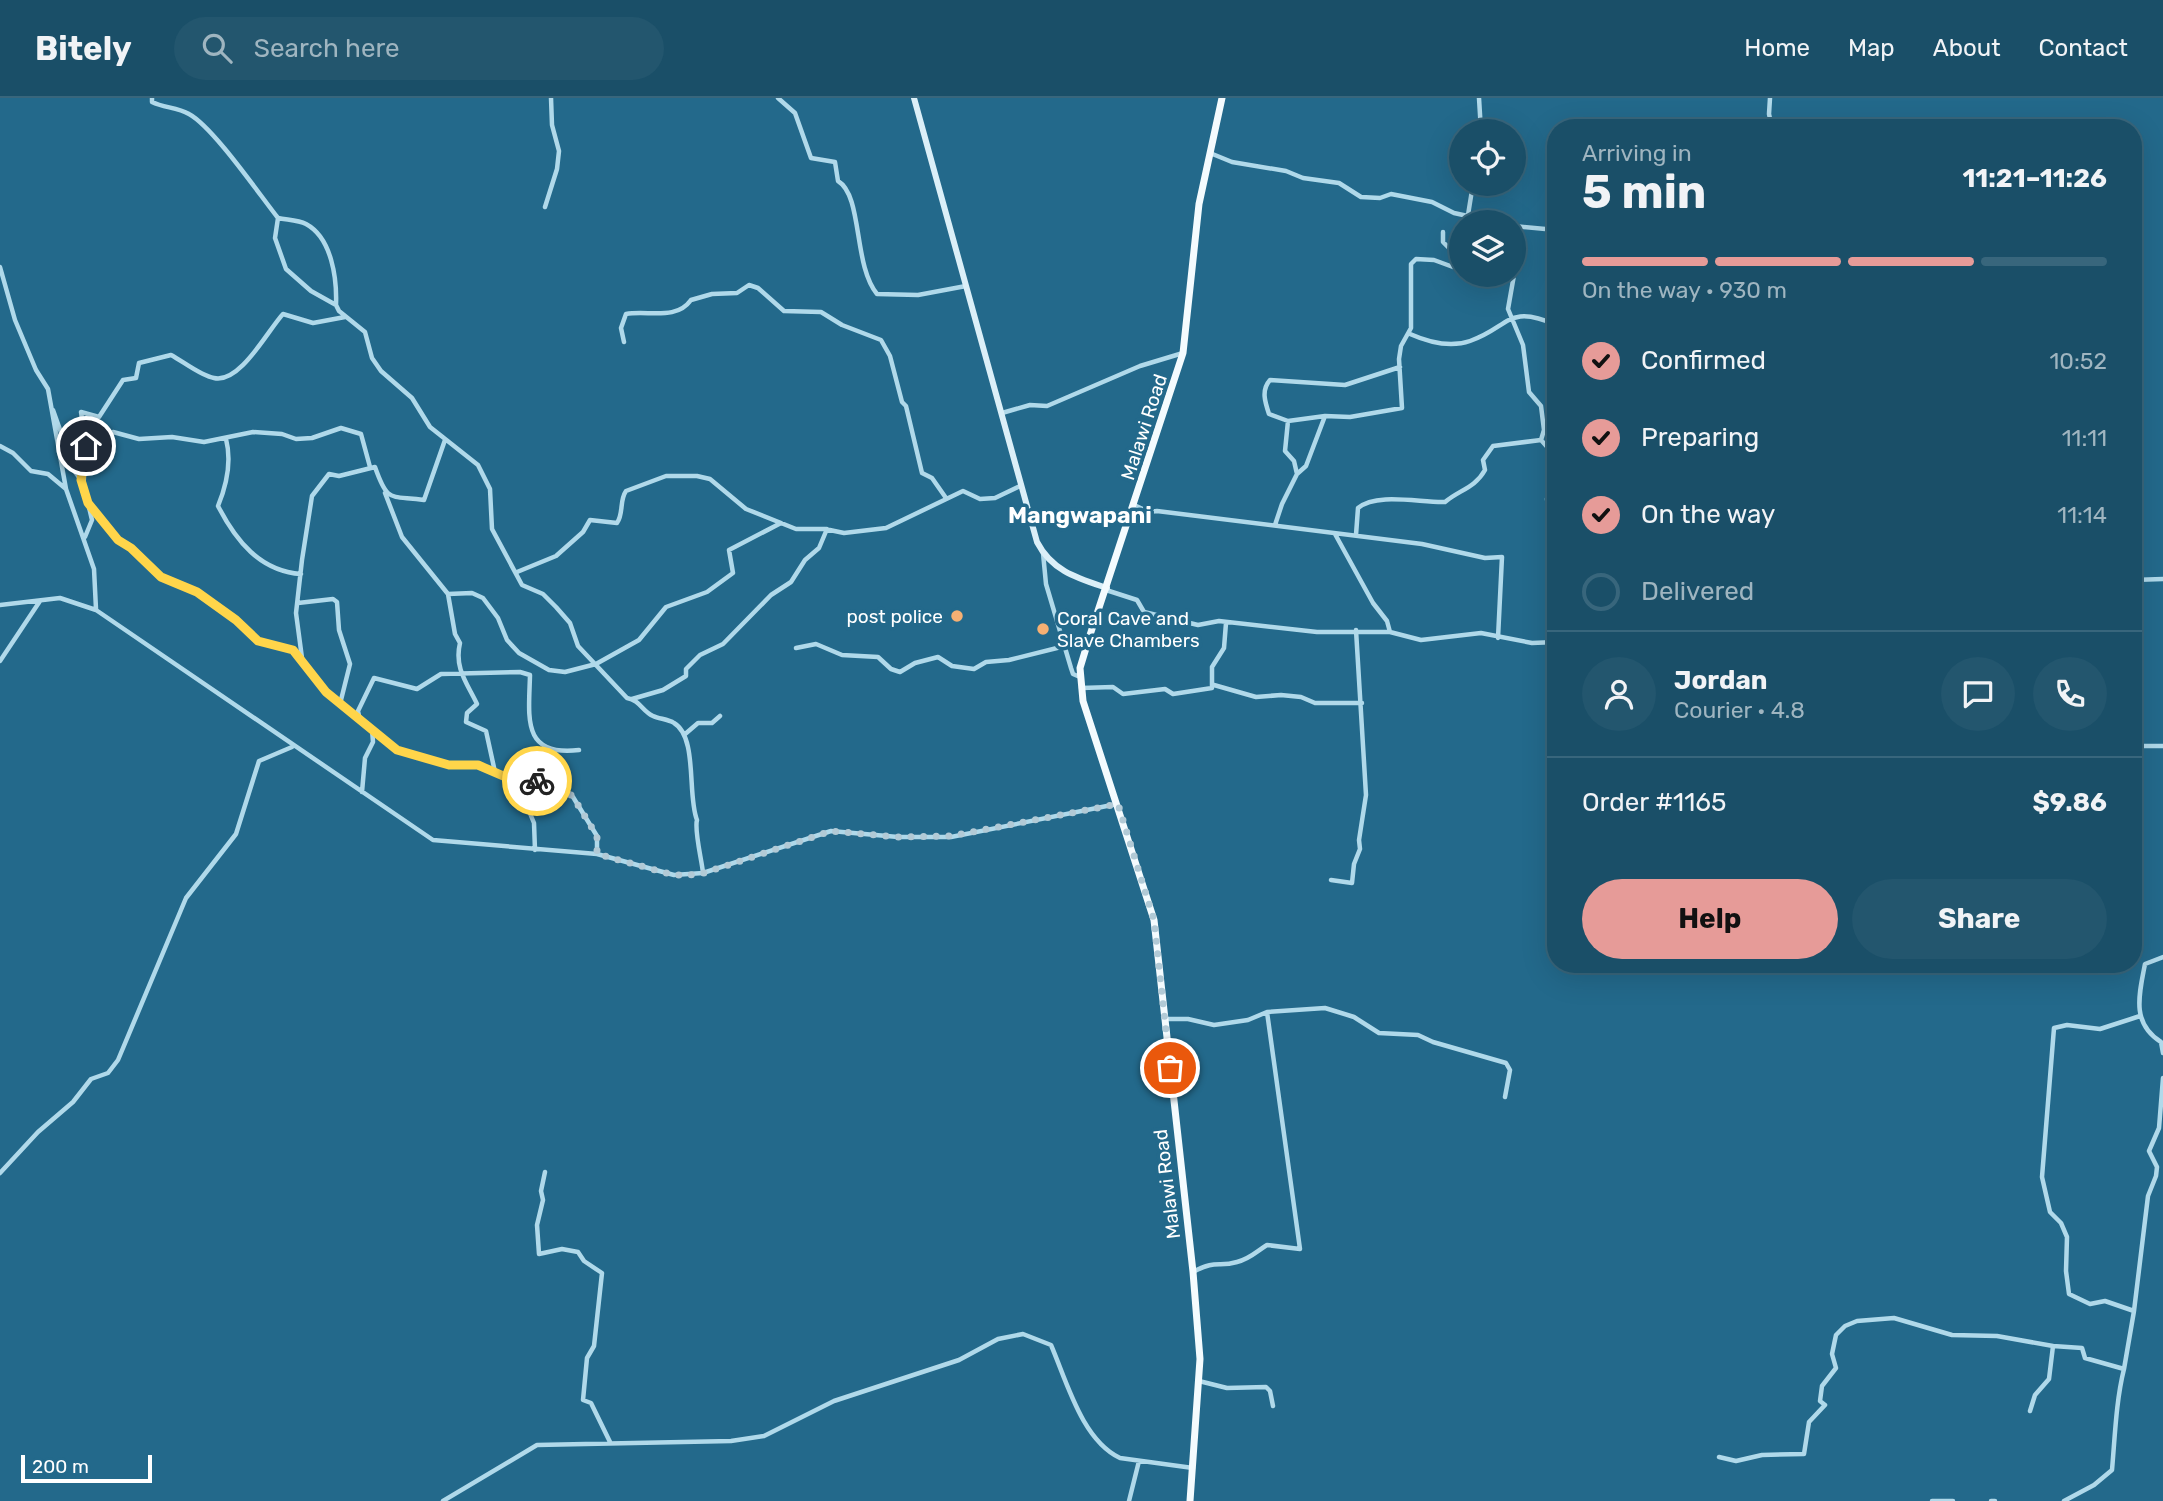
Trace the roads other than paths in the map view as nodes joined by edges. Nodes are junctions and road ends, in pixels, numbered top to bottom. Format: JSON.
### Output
{"nodes":[{"id":1,"x":152,"y":98,"type":"edge"},
{"id":2,"x":551,"y":98,"type":"edge"},
{"id":3,"x":778,"y":98,"type":"edge"},
{"id":4,"x":914,"y":98,"type":"edge"},
{"id":5,"x":1222,"y":98,"type":"edge"},
{"id":6,"x":1479,"y":98,"type":"edge"},
{"id":7,"x":1770,"y":98,"type":"edge"},
{"id":8,"x":1480,"y":119,"type":"edge"},
{"id":9,"x":1770,"y":119,"type":"edge"},
{"id":10,"x":1209,"y":152,"type":"junction"},
{"id":11,"x":545,"y":207,"type":"dead end"},
{"id":12,"x":1449,"y":210,"type":"edge"},
{"id":13,"x":278,"y":218,"type":"junction"},
{"id":14,"x":1526,"y":227,"type":"edge"},
{"id":15,"x":1547,"y":229,"type":"edge"},
{"id":16,"x":1443,"y":232,"type":"dead end"},
{"id":17,"x":0,"y":267,"type":"edge"},
{"id":18,"x":966,"y":286,"type":"junction"},
{"id":19,"x":1511,"y":287,"type":"edge"},
{"id":20,"x":336,"y":305,"type":"junction"},
{"id":21,"x":346,"y":317,"type":"junction"},
{"id":22,"x":1510,"y":318,"type":"junction"},
{"id":23,"x":1547,"y":322,"type":"edge"},
{"id":24,"x":1410,"y":334,"type":"junction"},
{"id":25,"x":624,"y":342,"type":"dead end"},
{"id":26,"x":1183,"y":353,"type":"junction"},
{"id":27,"x":1400,"y":367,"type":"junction"},
{"id":28,"x":51,"y":403,"type":"junction"},
{"id":29,"x":1002,"y":413,"type":"junction"},
{"id":30,"x":1325,"y":416,"type":"junction"},
{"id":31,"x":1288,"y":421,"type":"junction"},
{"id":32,"x":226,"y":439,"type":"junction"},
{"id":33,"x":445,"y":440,"type":"junction"},
{"id":34,"x":1541,"y":440,"type":"junction"},
{"id":35,"x":0,"y":446,"type":"edge"},
{"id":36,"x":86,"y":446,"type":"junction"},
{"id":37,"x":1547,"y":447,"type":"edge"},
{"id":38,"x":370,"y":467,"type":"junction"},
{"id":39,"x":1297,"y":474,"type":"junction"},
{"id":40,"x":81,"y":480,"type":"junction"},
{"id":41,"x":1020,"y":486,"type":"junction"},
{"id":42,"x":66,"y":489,"type":"junction"},
{"id":43,"x":384,"y":492,"type":"junction"},
{"id":44,"x":946,"y":498,"type":"junction"},
{"id":45,"x":88,"y":503,"type":"junction"},
{"id":46,"x":1134,"y":505,"type":"junction"},
{"id":47,"x":92,"y":520,"type":"junction"},
{"id":48,"x":106,"y":522,"type":"junction"},
{"id":49,"x":782,"y":523,"type":"junction"},
{"id":50,"x":1275,"y":525,"type":"junction"},
{"id":51,"x":827,"y":529,"type":"junction"},
{"id":52,"x":1335,"y":534,"type":"junction"},
{"id":53,"x":1356,"y":535,"type":"junction"},
{"id":54,"x":85,"y":538,"type":"junction"},
{"id":55,"x":1043,"y":553,"type":"junction"},
{"id":56,"x":517,"y":572,"type":"junction"},
{"id":57,"x":301,"y":574,"type":"junction"},
{"id":58,"x":2163,"y":579,"type":"edge"},
{"id":59,"x":2142,"y":580,"type":"edge"},
{"id":60,"x":1106,"y":589,"type":"junction"},
{"id":61,"x":448,"y":594,"type":"junction"},
{"id":62,"x":41,"y":601,"type":"junction"},
{"id":63,"x":298,"y":603,"type":"junction"},
{"id":64,"x":0,"y":605,"type":"edge"},
{"id":65,"x":96,"y":610,"type":"junction"},
{"id":66,"x":1226,"y":623,"type":"junction"},
{"id":67,"x":1356,"y":631,"type":"junction"},
{"id":68,"x":1390,"y":632,"type":"junction"},
{"id":69,"x":1498,"y":638,"type":"junction"},
{"id":70,"x":1547,"y":644,"type":"edge"},
{"id":71,"x":1065,"y":646,"type":"junction"},
{"id":72,"x":796,"y":648,"type":"dead end"},
{"id":73,"x":0,"y":661,"type":"edge"},
{"id":74,"x":303,"y":661,"type":"junction"},
{"id":75,"x":596,"y":664,"type":"junction"},
{"id":76,"x":463,"y":673,"type":"junction"},
{"id":77,"x":1080,"y":677,"type":"junction"},
{"id":78,"x":1214,"y":685,"type":"junction"},
{"id":79,"x":1080,"y":688,"type":"junction"},
{"id":80,"x":631,"y":699,"type":"junction"},
{"id":81,"x":1362,"y":703,"type":"junction"},
{"id":82,"x":340,"y":705,"type":"junction"},
{"id":83,"x":720,"y":716,"type":"dead end"},
{"id":84,"x":360,"y":721,"type":"junction"},
{"id":85,"x":372,"y":729,"type":"junction"},
{"id":86,"x":684,"y":735,"type":"junction"},
{"id":87,"x":292,"y":746,"type":"junction"},
{"id":88,"x":2142,"y":746,"type":"edge"},
{"id":89,"x":2163,"y":746,"type":"edge"},
{"id":90,"x":579,"y":750,"type":"dead end"},
{"id":91,"x":495,"y":772,"type":"junction"},
{"id":92,"x":517,"y":782,"type":"junction"},
{"id":93,"x":362,"y":792,"type":"junction"},
{"id":94,"x":1118,"y":804,"type":"junction"},
{"id":95,"x":535,"y":850,"type":"junction"},
{"id":96,"x":597,"y":854,"type":"junction"},
{"id":97,"x":704,"y":873,"type":"junction"},
{"id":98,"x":1331,"y":880,"type":"dead end"},
{"id":99,"x":2163,"y":957,"type":"edge"},
{"id":100,"x":1266,"y":1013,"type":"junction"},
{"id":101,"x":2140,"y":1016,"type":"junction"},
{"id":102,"x":1166,"y":1019,"type":"junction"},
{"id":103,"x":2163,"y":1053,"type":"edge"},
{"id":104,"x":2163,"y":1078,"type":"edge"},
{"id":105,"x":1506,"y":1097,"type":"dead end"},
{"id":106,"x":545,"y":1172,"type":"dead end"},
{"id":107,"x":0,"y":1173,"type":"edge"},
{"id":108,"x":1194,"y":1272,"type":"junction"},
{"id":109,"x":2134,"y":1311,"type":"junction"},
{"id":110,"x":2053,"y":1346,"type":"junction"},
{"id":111,"x":2124,"y":1369,"type":"junction"},
{"id":112,"x":1199,"y":1381,"type":"junction"},
{"id":113,"x":1273,"y":1406,"type":"dead end"},
{"id":114,"x":2031,"y":1410,"type":"dead end"},
{"id":115,"x":610,"y":1442,"type":"junction"},
{"id":116,"x":1719,"y":1457,"type":"dead end"},
{"id":117,"x":1139,"y":1461,"type":"junction"},
{"id":118,"x":1193,"y":1468,"type":"junction"},
{"id":119,"x":443,"y":1501,"type":"edge"},
{"id":120,"x":1129,"y":1501,"type":"edge"},
{"id":121,"x":1190,"y":1501,"type":"edge"},
{"id":122,"x":1932,"y":1501,"type":"edge"},
{"id":123,"x":1952,"y":1501,"type":"edge"},
{"id":124,"x":2064,"y":1501,"type":"edge"}],
"edges":[{"from":1,"to":13,"type":"street"},
{"from":2,"to":11,"type":"street"},
{"from":3,"to":18,"type":"street"},
{"from":4,"to":18,"type":"street"},
{"from":5,"to":10,"type":"main road","name":"Malawi Road"},
{"from":6,"to":8,"type":"street"},
{"from":7,"to":9,"type":"street"},
{"from":10,"to":12,"type":"street"},
{"from":10,"to":26,"type":"main road","name":"Malawi Road"},
{"from":13,"to":20,"type":"street"},
{"from":13,"to":20,"type":"street"},
{"from":14,"to":15,"type":"street"},
{"from":16,"to":24,"type":"street"},
{"from":17,"to":28,"type":"street"},
{"from":18,"to":29,"type":"street"},
{"from":19,"to":22,"type":"street"},
{"from":20,"to":21,"type":"street"},
{"from":21,"to":33,"type":"street"},
{"from":21,"to":36,"type":"street"},
{"from":22,"to":23,"type":"street"},
{"from":22,"to":24,"type":"street"},
{"from":22,"to":34,"type":"street"},
{"from":24,"to":27,"type":"street"},
{"from":25,"to":44,"type":"street"},
{"from":26,"to":29,"type":"street"},
{"from":26,"to":46,"type":"main road","name":"Malawi Road"},
{"from":27,"to":30,"type":"street"},
{"from":27,"to":31,"type":"street"},
{"from":28,"to":40,"type":"street"},
{"from":28,"to":42,"type":"street"},
{"from":29,"to":41,"type":"street"},
{"from":30,"to":31,"type":"street"},
{"from":30,"to":39,"type":"street"},
{"from":31,"to":39,"type":"street"},
{"from":32,"to":36,"type":"street"},
{"from":32,"to":38,"type":"street"},
{"from":32,"to":57,"type":"street"},
{"from":33,"to":43,"type":"street"},
{"from":33,"to":56,"type":"street"},
{"from":34,"to":37,"type":"street"},
{"from":34,"to":53,"type":"street"},
{"from":35,"to":42,"type":"street"},
{"from":36,"to":40,"type":"street"},
{"from":38,"to":43,"type":"street"},
{"from":38,"to":57,"type":"street"},
{"from":39,"to":50,"type":"street"},
{"from":40,"to":45,"type":"street"},
{"from":41,"to":44,"type":"street"},
{"from":41,"to":55,"type":"street"},
{"from":42,"to":54,"type":"street"},
{"from":43,"to":61,"type":"street"},
{"from":44,"to":51,"type":"street"},
{"from":45,"to":47,"type":"street"},
{"from":45,"to":48,"type":"street"},
{"from":46,"to":50,"type":"street"},
{"from":46,"to":60,"type":"main road","name":"Malawi Road"},
{"from":47,"to":48,"type":"street"},
{"from":47,"to":54,"type":"street"},
{"from":48,"to":74,"type":"street"},
{"from":49,"to":51,"type":"street"},
{"from":49,"to":56,"type":"street"},
{"from":49,"to":75,"type":"street"},
{"from":50,"to":52,"type":"street"},
{"from":51,"to":80,"type":"street"},
{"from":52,"to":53,"type":"street"},
{"from":52,"to":68,"type":"street"},
{"from":53,"to":69,"type":"street"},
{"from":54,"to":65,"type":"street"},
{"from":55,"to":60,"type":"street"},
{"from":55,"to":71,"type":"street"},
{"from":56,"to":75,"type":"street"},
{"from":57,"to":63,"type":"street"},
{"from":58,"to":59,"type":"street"},
{"from":60,"to":66,"type":"street"},
{"from":60,"to":77,"type":"main road","name":"Malawi Road"},
{"from":61,"to":75,"type":"street"},
{"from":61,"to":76,"type":"street"},
{"from":62,"to":64,"type":"street"},
{"from":62,"to":65,"type":"street"},
{"from":62,"to":73,"type":"street"},
{"from":63,"to":74,"type":"street"},
{"from":63,"to":82,"type":"street"},
{"from":65,"to":87,"type":"street"},
{"from":66,"to":67,"type":"street"},
{"from":66,"to":78,"type":"street"},
{"from":67,"to":68,"type":"street"},
{"from":67,"to":81,"type":"street"},
{"from":68,"to":69,"type":"street"},
{"from":69,"to":70,"type":"street"},
{"from":71,"to":72,"type":"street"},
{"from":71,"to":77,"type":"street"},
{"from":74,"to":82,"type":"street"},
{"from":75,"to":80,"type":"street"},
{"from":76,"to":84,"type":"street"},
{"from":76,"to":90,"type":"street"},
{"from":76,"to":91,"type":"street"},
{"from":77,"to":79,"type":"main road","name":"Malawi Road"},
{"from":78,"to":79,"type":"street"},
{"from":78,"to":81,"type":"street"},
{"from":79,"to":94,"type":"main road","name":"Malawi Road"},
{"from":80,"to":86,"type":"street"},
{"from":81,"to":98,"type":"street"},
{"from":82,"to":84,"type":"street"},
{"from":83,"to":86,"type":"street"},
{"from":84,"to":85,"type":"street"},
{"from":85,"to":91,"type":"street"},
{"from":85,"to":93,"type":"street"},
{"from":86,"to":97,"type":"street"},
{"from":87,"to":93,"type":"street"},
{"from":87,"to":107,"type":"street"},
{"from":88,"to":89,"type":"street"},
{"from":91,"to":92,"type":"street"},
{"from":92,"to":95,"type":"street"},
{"from":92,"to":96,"type":"street"},
{"from":93,"to":95,"type":"street"},
{"from":94,"to":97,"type":"street"},
{"from":94,"to":102,"type":"main road","name":"Malawi Road"},
{"from":95,"to":96,"type":"street"},
{"from":96,"to":97,"type":"street"},
{"from":99,"to":101,"type":"street"},
{"from":100,"to":102,"type":"street"},
{"from":100,"to":105,"type":"street"},
{"from":100,"to":108,"type":"street"},
{"from":101,"to":103,"type":"street"},
{"from":101,"to":109,"type":"street"},
{"from":102,"to":108,"type":"main road","name":"Malawi Road"},
{"from":104,"to":109,"type":"street"},
{"from":106,"to":115,"type":"street"},
{"from":108,"to":112,"type":"main road","name":"Malawi Road"},
{"from":109,"to":111,"type":"street"},
{"from":110,"to":111,"type":"street"},
{"from":110,"to":114,"type":"street"},
{"from":110,"to":116,"type":"street"},
{"from":111,"to":124,"type":"street"},
{"from":112,"to":113,"type":"street"},
{"from":112,"to":118,"type":"main road","name":"Malawi Road"},
{"from":115,"to":117,"type":"street"},
{"from":115,"to":119,"type":"street"},
{"from":117,"to":118,"type":"street"},
{"from":117,"to":120,"type":"street"},
{"from":118,"to":121,"type":"main road","name":"Malawi Road"},
{"from":122,"to":123,"type":"street"}]}
